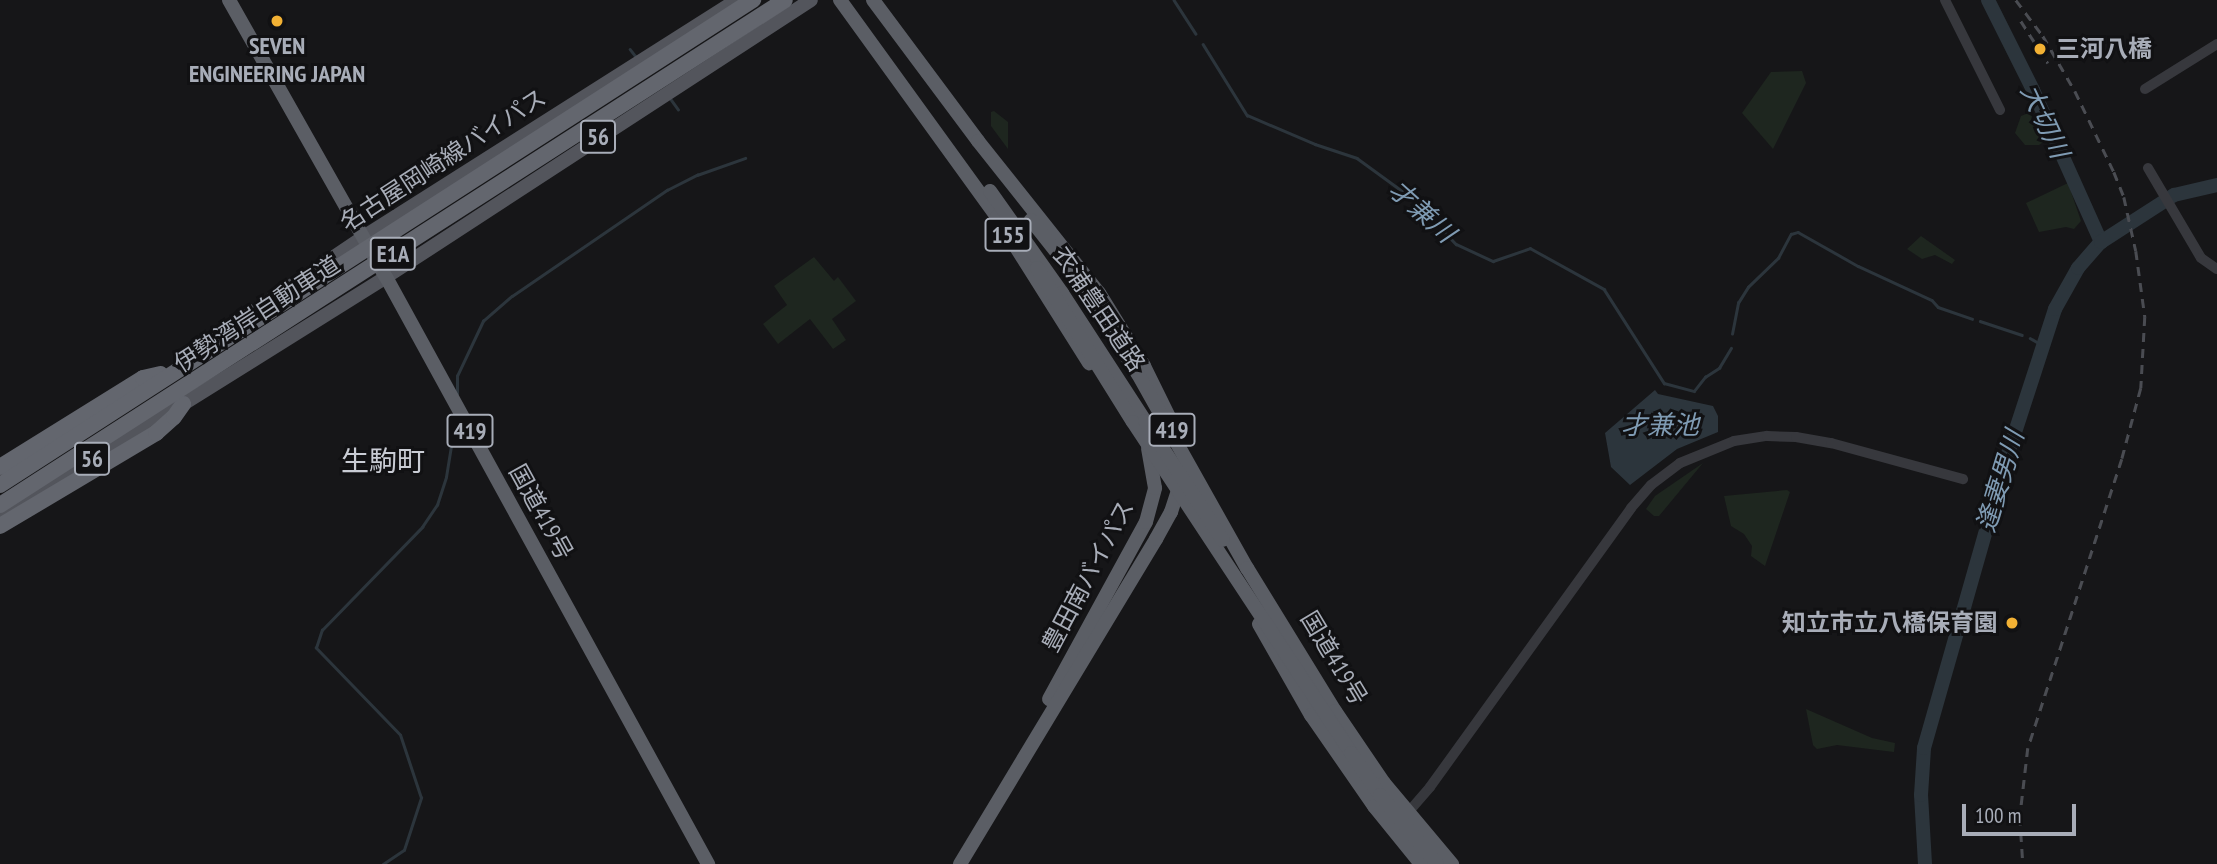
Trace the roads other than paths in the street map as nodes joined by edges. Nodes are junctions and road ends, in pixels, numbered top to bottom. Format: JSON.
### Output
{"nodes":[{"id":1,"x":229,"y":0,"type":"edge"},
{"id":2,"x":737,"y":0,"type":"edge"},
{"id":3,"x":754,"y":0,"type":"edge"},
{"id":4,"x":785,"y":0,"type":"edge"},
{"id":5,"x":811,"y":0,"type":"edge"},
{"id":6,"x":840,"y":0,"type":"edge"},
{"id":7,"x":849,"y":0,"type":"edge"},
{"id":8,"x":873,"y":0,"type":"edge"},
{"id":9,"x":1945,"y":0,"type":"edge"},
{"id":10,"x":2217,"y":44,"type":"edge"},
{"id":11,"x":2145,"y":89,"type":"dead end"},
{"id":12,"x":955,"y":109,"type":"junction"},
{"id":13,"x":2000,"y":110,"type":"dead end"},
{"id":14,"x":958,"y":161,"type":"junction"},
{"id":15,"x":2151,"y":173,"type":"dead end"},
{"id":16,"x":362,"y":238,"type":"junction"},
{"id":17,"x":2217,"y":269,"type":"edge"},
{"id":18,"x":386,"y":276,"type":"junction"},
{"id":19,"x":161,"y":374,"type":"junction"},
{"id":20,"x":183,"y":404,"type":"junction"},
{"id":21,"x":0,"y":467,"type":"edge"},
{"id":22,"x":1182,"y":476,"type":"junction"},
{"id":23,"x":0,"y":477,"type":"edge"},
{"id":24,"x":1963,"y":480,"type":"dead end"},
{"id":25,"x":1155,"y":481,"type":"junction"},
{"id":26,"x":0,"y":485,"type":"edge"},
{"id":27,"x":1175,"y":503,"type":"junction"},
{"id":28,"x":0,"y":505,"type":"edge"},
{"id":29,"x":0,"y":514,"type":"edge"},
{"id":30,"x":1192,"y":516,"type":"junction"},
{"id":31,"x":0,"y":526,"type":"edge"},
{"id":32,"x":1163,"y":526,"type":"junction"},
{"id":33,"x":1259,"y":611,"type":"junction"},
{"id":34,"x":1298,"y":650,"type":"junction"},
{"id":35,"x":1339,"y":756,"type":"junction"},
{"id":36,"x":1405,"y":816,"type":"junction"},
{"id":37,"x":708,"y":864,"type":"edge"},
{"id":38,"x":957,"y":864,"type":"edge"},
{"id":39,"x":1421,"y":864,"type":"edge"},
{"id":40,"x":1429,"y":864,"type":"edge"},
{"id":41,"x":1437,"y":864,"type":"edge"},
{"id":42,"x":1453,"y":864,"type":"edge"}],
"edges":[{"from":1,"to":16,"type":"highway","name":"国道419号","number":"419"},
{"from":2,"to":16,"type":"main road","name":"名古屋岡崎線バイパス","number":"56"},
{"from":3,"to":26,"type":"highway","name":"伊勢湾岸自動車道","number":"E1A","bridge":true},
{"from":4,"to":28,"type":"highway","name":"伊勢湾岸自動車道","number":"E1A","bridge":true},
{"from":5,"to":18,"type":"main road","number":"56"},
{"from":6,"to":14,"type":"highway","name":"豊田南バイパス","number":"155"},
{"from":7,"to":33,"type":"highway","name":"衣浦豊田道路","number":"419","bridge":true},
{"from":7,"to":34,"type":"highway","name":"衣浦豊田道路","number":"419","bridge":true},
{"from":8,"to":12,"type":"highway","number":"155"},
{"from":9,"to":13,"type":"street"},
{"from":10,"to":11,"type":"street"},
{"from":12,"to":22,"type":"highway","name":"豊田南バイパス","number":"155"},
{"from":12,"to":34,"type":"highway","name":"衣浦豊田道路","number":"419","bridge":true},
{"from":14,"to":25,"type":"highway","name":"豊田南バイパス","number":"155"},
{"from":14,"to":33,"type":"highway","name":"衣浦豊田道路","number":"419","bridge":true},
{"from":15,"to":17,"type":"street"},
{"from":16,"to":18,"type":"highway","name":"国道419号","number":"419"},
{"from":16,"to":19,"type":"main road","name":"名古屋岡崎線バイパス","number":"56"},
{"from":18,"to":20,"type":"main road","number":"56"},
{"from":18,"to":37,"type":"highway","name":"国道419号","number":"419"},
{"from":19,"to":21,"type":"highway"},
{"from":19,"to":23,"type":"main road","name":"名古屋岡崎線バイパス","number":"56"},
{"from":20,"to":29,"type":"main road","number":"56"},
{"from":20,"to":31,"type":"highway"},
{"from":22,"to":27,"type":"highway","name":"豊田南バイパス","number":"155"},
{"from":22,"to":36,"type":"highway","name":"国道419号","number":"419"},
{"from":24,"to":36,"type":"street"},
{"from":25,"to":27,"type":"highway","name":"国道419号"},
{"from":25,"to":38,"type":"highway","name":"豊田南バイパス","number":"155"},
{"from":27,"to":30,"type":"highway","name":"国道419号","number":"419"},
{"from":27,"to":32,"type":"highway","name":"豊田南バイパス","number":"155"},
{"from":30,"to":32,"type":"highway"},
{"from":30,"to":35,"type":"highway","name":"国道419号","number":"419"},
{"from":32,"to":38,"type":"highway","name":"豊田南バイパス","number":"155"},
{"from":33,"to":41,"type":"highway","name":"衣浦豊田道路","number":"419","bridge":true},
{"from":34,"to":42,"type":"highway","name":"衣浦豊田道路","number":"419","bridge":true},
{"from":35,"to":36,"type":"highway","number":"419"},
{"from":35,"to":39,"type":"highway","name":"国道419号","number":"419"},
{"from":36,"to":40,"type":"highway","number":"419"},
{"from":36,"to":42,"type":"highway","name":"国道419号","number":"419"}]}
